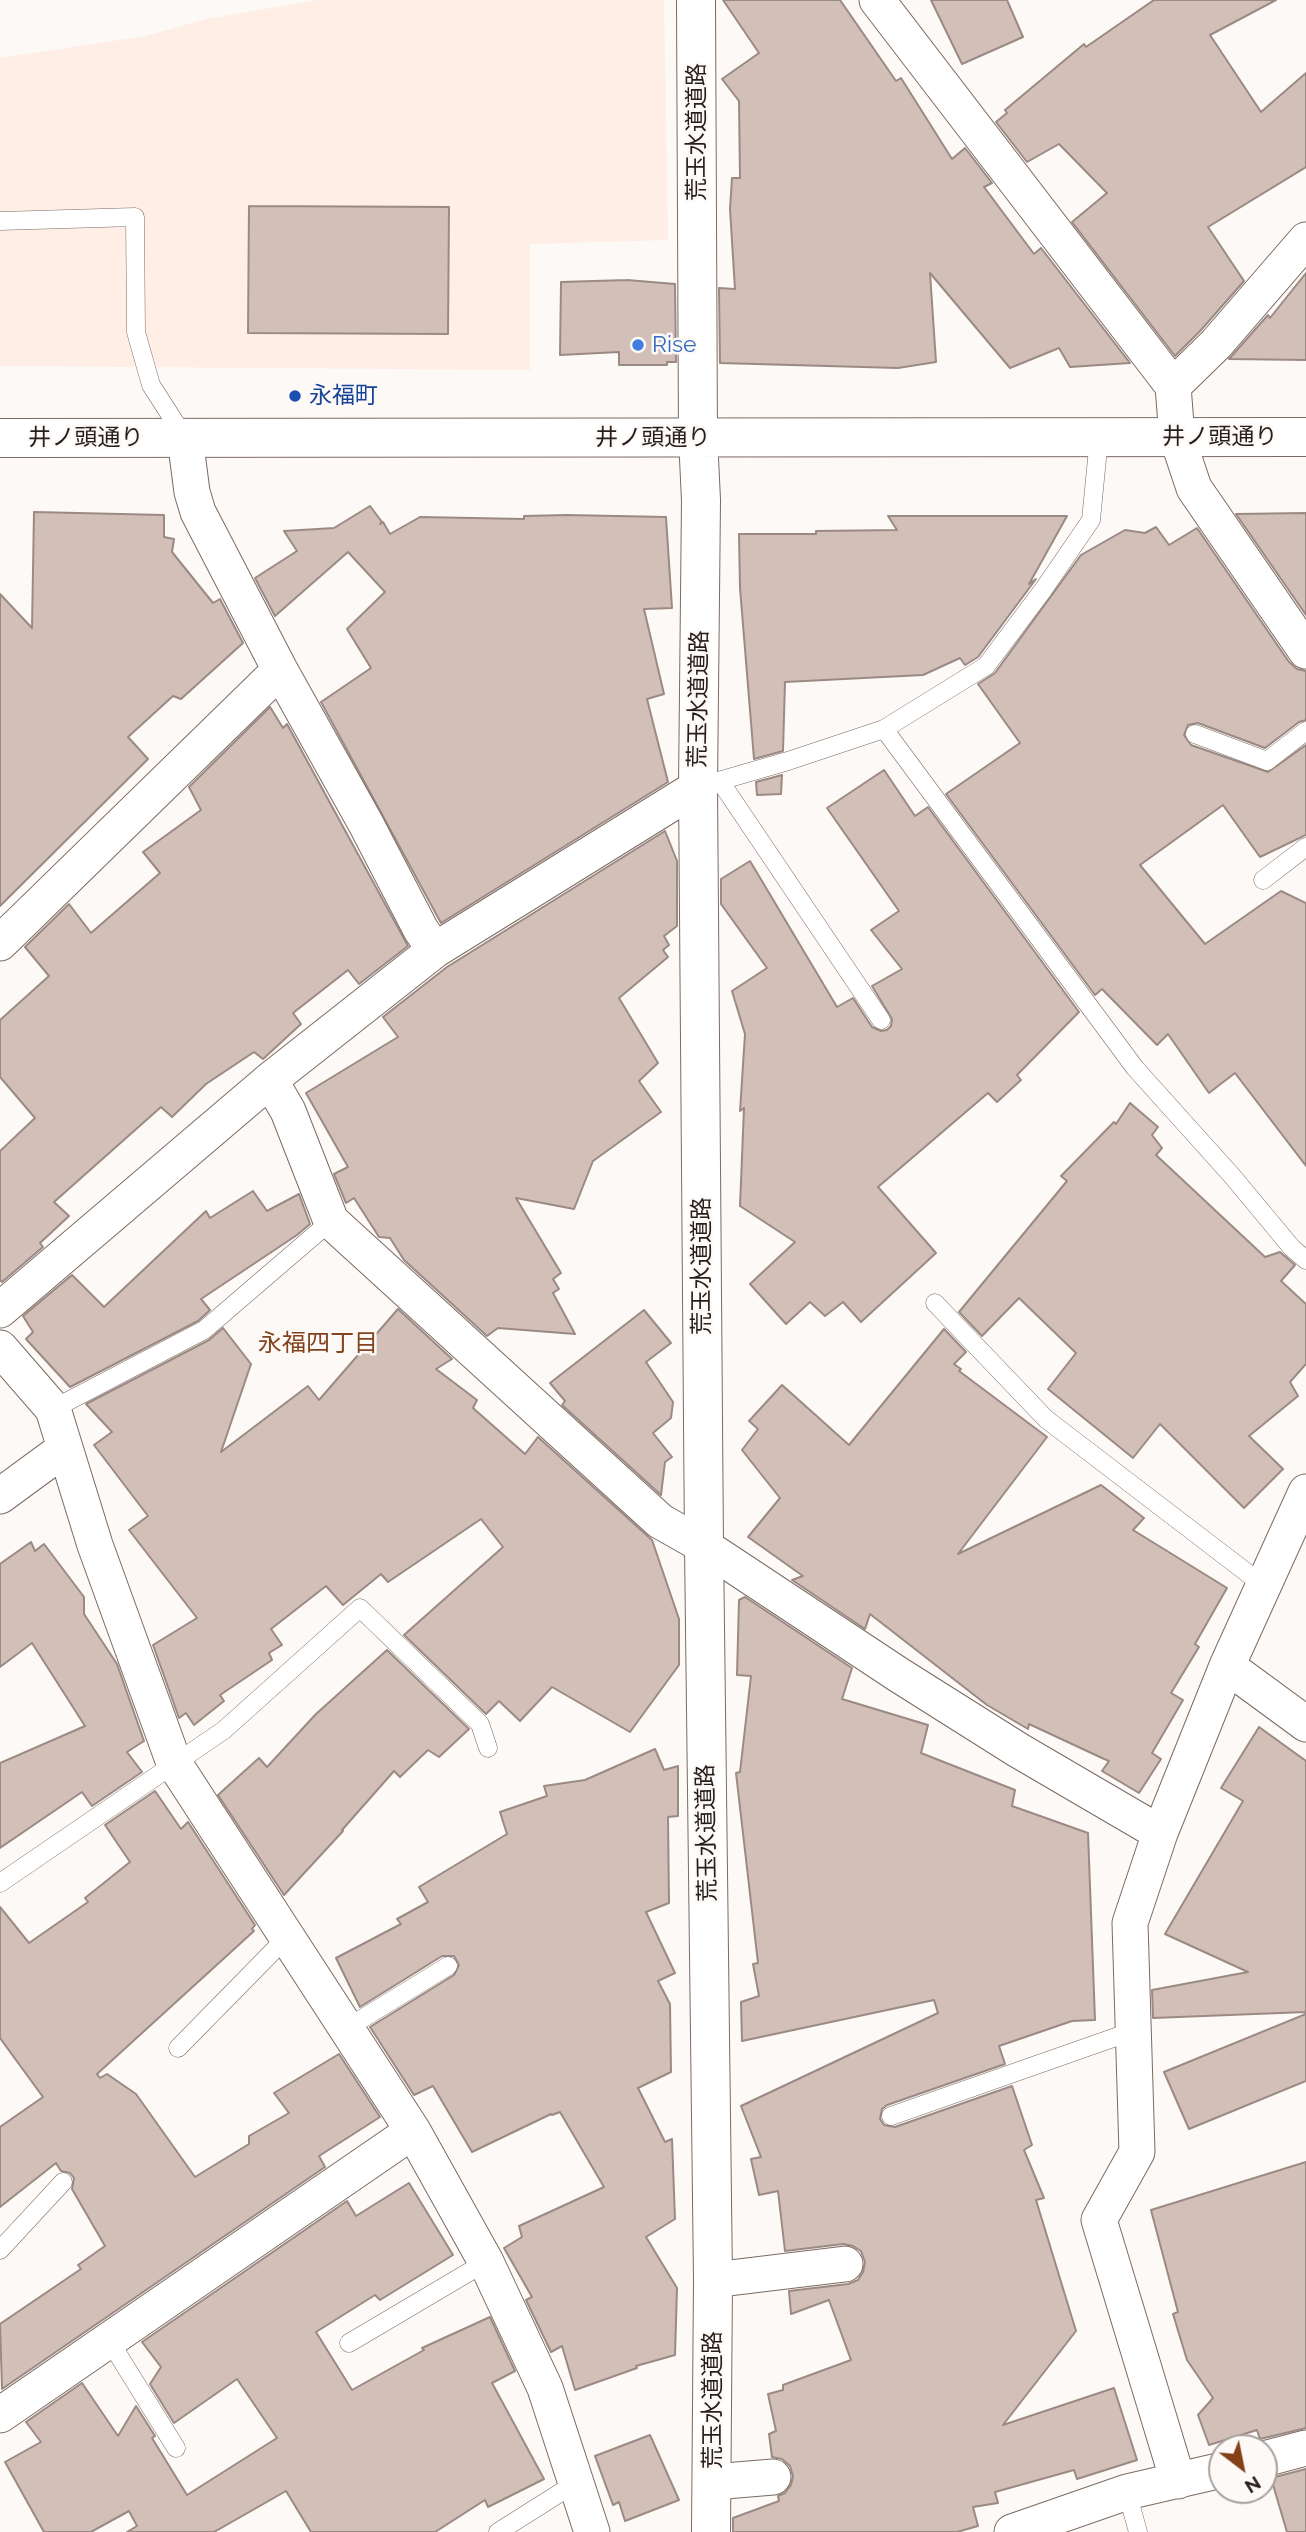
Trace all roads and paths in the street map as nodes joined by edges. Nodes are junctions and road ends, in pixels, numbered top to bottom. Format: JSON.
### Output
{"nodes":[{"id":1,"x":696,"y":0,"type":"edge"},
{"id":2,"x":877,"y":0,"type":"edge"},
{"id":3,"x":0,"y":221,"type":"edge"},
{"id":4,"x":1306,"y":240,"type":"edge"},
{"id":5,"x":1173,"y":386,"type":"junction"},
{"id":6,"x":1177,"y":437,"type":"junction"},
{"id":7,"x":1306,"y":437,"type":"edge"},
{"id":8,"x":0,"y":438,"type":"edge"},
{"id":9,"x":185,"y":438,"type":"junction"},
{"id":10,"x":698,"y":438,"type":"junction"},
{"id":11,"x":1099,"y":438,"type":"junction"},
{"id":12,"x":1306,"y":651,"type":"edge"},
{"id":13,"x":280,"y":670,"type":"junction"},
{"id":14,"x":884,"y":729,"type":"junction"},
{"id":15,"x":1306,"y":731,"type":"edge"},
{"id":16,"x":1195,"y":734,"type":"dead end"},
{"id":17,"x":709,"y":784,"type":"junction"},
{"id":18,"x":1306,"y":848,"type":"edge"},
{"id":19,"x":1263,"y":880,"type":"dead end"},
{"id":20,"x":0,"y":943,"type":"edge"},
{"id":21,"x":435,"y":950,"type":"junction"},
{"id":22,"x":881,"y":1020,"type":"dead end"},
{"id":23,"x":270,"y":1080,"type":"junction"},
{"id":24,"x":331,"y":1221,"type":"junction"},
{"id":25,"x":1306,"y":1260,"type":"edge"},
{"id":26,"x":934,"y":1303,"type":"dead end"},
{"id":27,"x":0,"y":1310,"type":"edge"},
{"id":28,"x":0,"y":1348,"type":"edge"},
{"id":29,"x":53,"y":1409,"type":"junction"},
{"id":30,"x":64,"y":1449,"type":"junction"},
{"id":31,"x":1306,"y":1492,"type":"edge"},
{"id":32,"x":0,"y":1496,"type":"edge"},
{"id":33,"x":704,"y":1546,"type":"junction"},
{"id":34,"x":1264,"y":1585,"type":"junction"},
{"id":35,"x":1227,"y":1666,"type":"junction"},
{"id":36,"x":1306,"y":1724,"type":"edge"},
{"id":37,"x":488,"y":1748,"type":"dead end"},
{"id":38,"x":174,"y":1763,"type":"junction"},
{"id":39,"x":1160,"y":1833,"type":"junction"},
{"id":40,"x":0,"y":1883,"type":"edge"},
{"id":41,"x":287,"y":1937,"type":"junction"},
{"id":42,"x":448,"y":1966,"type":"dead end"},
{"id":43,"x":347,"y":2028,"type":"junction"},
{"id":44,"x":1132,"y":2031,"type":"junction"},
{"id":45,"x":178,"y":2048,"type":"dead end"},
{"id":46,"x":891,"y":2116,"type":"dead end"},
{"id":47,"x":413,"y":2131,"type":"junction"},
{"id":48,"x":63,"y":2182,"type":"dead end"},
{"id":49,"x":0,"y":2250,"type":"edge"},
{"id":50,"x":486,"y":2262,"type":"junction"},
{"id":51,"x":845,"y":2264,"type":"dead end"},
{"id":52,"x":713,"y":2280,"type":"junction"},
{"id":53,"x":109,"y":2340,"type":"junction"},
{"id":54,"x":349,"y":2343,"type":"dead end"},
{"id":55,"x":0,"y":2415,"type":"edge"},
{"id":56,"x":176,"y":2448,"type":"dead end"},
{"id":57,"x":1306,"y":2448,"type":"edge"},
{"id":58,"x":1278,"y":2455,"type":"edge"},
{"id":59,"x":1208,"y":2474,"type":"edge"},
{"id":60,"x":774,"y":2477,"type":"dead end"},
{"id":61,"x":1178,"y":2481,"type":"junction"},
{"id":62,"x":713,"y":2482,"type":"junction"},
{"id":63,"x":574,"y":2484,"type":"junction"},
{"id":64,"x":1127,"y":2492,"type":"junction"},
{"id":65,"x":498,"y":2532,"type":"edge"},
{"id":66,"x":592,"y":2532,"type":"edge"},
{"id":67,"x":712,"y":2532,"type":"edge"},
{"id":68,"x":1012,"y":2532,"type":"edge"},
{"id":69,"x":1138,"y":2532,"type":"edge"}],
"edges":[{"from":1,"to":10,"type":"main road","name":"荒玉水道道路"},
{"from":2,"to":5,"type":"street"},
{"from":3,"to":9,"type":"lane"},
{"from":4,"to":5,"type":"street"},
{"from":5,"to":6,"type":"street"},
{"from":6,"to":7,"type":"main road","name":"井ノ頭通り"},
{"from":6,"to":11,"type":"main road","name":"井ノ頭通り"},
{"from":6,"to":12,"type":"street"},
{"from":8,"to":9,"type":"main road","name":"井ノ頭通り"},
{"from":9,"to":10,"type":"main road","name":"井ノ頭通り"},
{"from":9,"to":13,"type":"street"},
{"from":10,"to":11,"type":"main road","name":"井ノ頭通り"},
{"from":10,"to":17,"type":"main road","name":"荒玉水道道路"},
{"from":11,"to":14,"type":"lane"},
{"from":13,"to":20,"type":"street"},
{"from":13,"to":21,"type":"street"},
{"from":14,"to":17,"type":"lane"},
{"from":14,"to":25,"type":"lane"},
{"from":15,"to":16,"type":"lane"},
{"from":17,"to":21,"type":"street"},
{"from":17,"to":22,"type":"lane"},
{"from":17,"to":33,"type":"main road","name":"荒玉水道道路"},
{"from":18,"to":19,"type":"lane"},
{"from":21,"to":23,"type":"street"},
{"from":23,"to":24,"type":"street"},
{"from":23,"to":27,"type":"street"},
{"from":24,"to":29,"type":"lane"},
{"from":24,"to":33,"type":"street"},
{"from":26,"to":34,"type":"lane"},
{"from":28,"to":29,"type":"street"},
{"from":29,"to":30,"type":"street"},
{"from":30,"to":32,"type":"street"},
{"from":30,"to":38,"type":"street"},
{"from":31,"to":34,"type":"street"},
{"from":33,"to":39,"type":"street"},
{"from":33,"to":52,"type":"main road","name":"荒玉水道道路"},
{"from":34,"to":35,"type":"street"},
{"from":35,"to":36,"type":"street"},
{"from":35,"to":39,"type":"street"},
{"from":37,"to":38,"type":"lane"},
{"from":38,"to":40,"type":"lane"},
{"from":38,"to":41,"type":"street"},
{"from":39,"to":44,"type":"street"},
{"from":41,"to":43,"type":"street"},
{"from":41,"to":45,"type":"lane"},
{"from":42,"to":43,"type":"lane"},
{"from":43,"to":47,"type":"street"},
{"from":44,"to":46,"type":"lane"},
{"from":44,"to":61,"type":"street"},
{"from":47,"to":50,"type":"street"},
{"from":47,"to":53,"type":"street"},
{"from":48,"to":49,"type":"lane"},
{"from":50,"to":54,"type":"lane"},
{"from":50,"to":63,"type":"street"},
{"from":51,"to":52,"type":"street"},
{"from":52,"to":62,"type":"main road","name":"荒玉水道道路"},
{"from":53,"to":55,"type":"street"},
{"from":53,"to":56,"type":"lane"},
{"from":57,"to":58,"type":"street"},
{"from":59,"to":61,"type":"street"},
{"from":60,"to":62,"type":"street"},
{"from":61,"to":64,"type":"street"},
{"from":62,"to":67,"type":"main road","name":"荒玉水道道路"},
{"from":63,"to":65,"type":"lane"},
{"from":63,"to":66,"type":"street"},
{"from":64,"to":68,"type":"street"},
{"from":64,"to":69,"type":"lane"}]}
